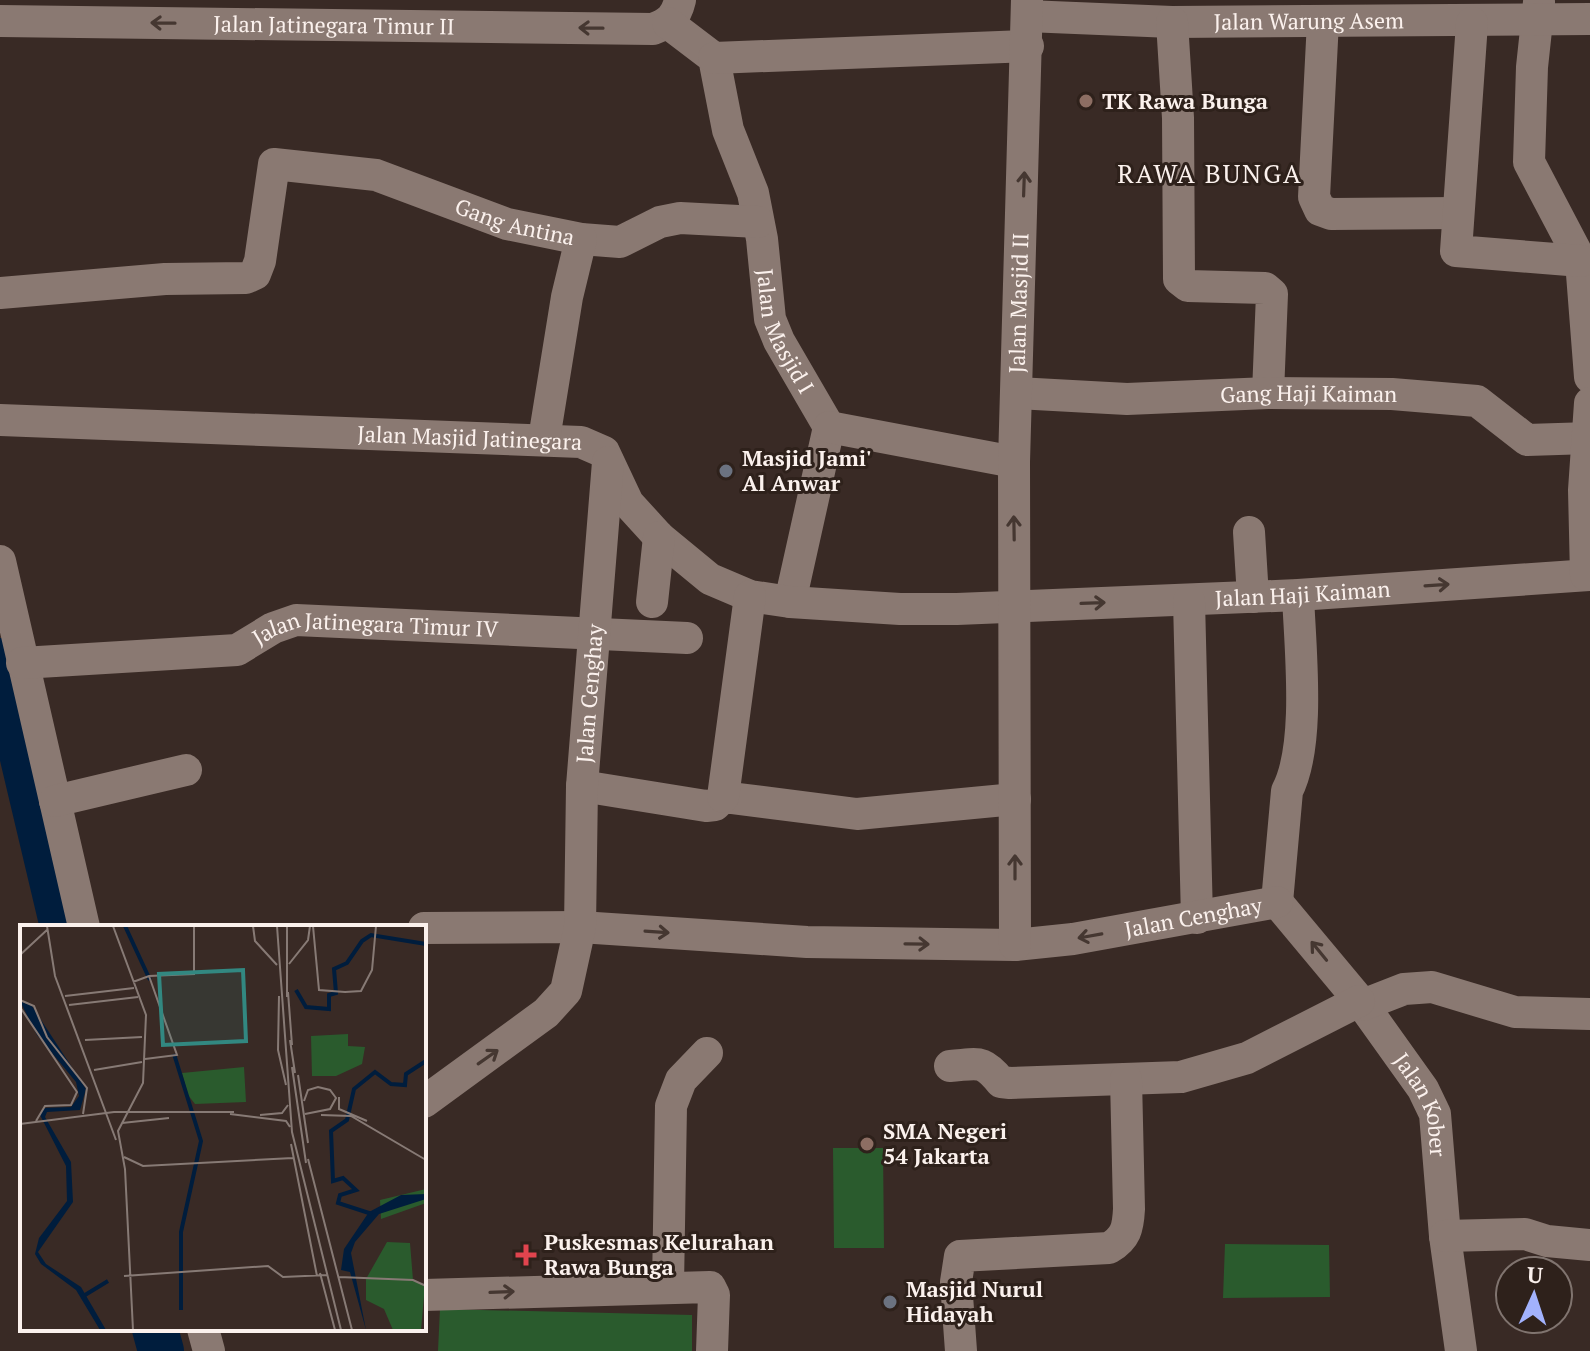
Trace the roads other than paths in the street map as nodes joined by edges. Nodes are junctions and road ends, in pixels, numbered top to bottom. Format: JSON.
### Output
{"nodes":[{"id":1,"x":1539,"y":10,"type":"edge"},
{"id":2,"x":674,"y":12,"type":"edge"},
{"id":3,"x":1590,"y":19,"type":"edge"},
{"id":4,"x":1027,"y":20,"type":"edge"},
{"id":5,"x":0,"y":21,"type":"edge"},
{"id":6,"x":1323,"y":21,"type":"junction"},
{"id":7,"x":1172,"y":22,"type":"junction"},
{"id":8,"x":1472,"y":23,"type":"junction"},
{"id":9,"x":714,"y":58,"type":"junction"},
{"id":10,"x":1458,"y":213,"type":"junction"},
{"id":11,"x":1558,"y":221,"type":"junction"},
{"id":12,"x":758,"y":222,"type":"junction"},
{"id":13,"x":1590,"y":222,"type":"edge"},
{"id":14,"x":581,"y":239,"type":"junction"},
{"id":15,"x":1581,"y":261,"type":"junction"},
{"id":16,"x":0,"y":293,"type":"edge"},
{"id":17,"x":1590,"y":377,"type":"edge"},
{"id":18,"x":1017,"y":393,"type":"junction"},
{"id":19,"x":1268,"y":393,"type":"junction"},
{"id":20,"x":1590,"y":403,"type":"edge"},
{"id":21,"x":0,"y":420,"type":"edge"},
{"id":22,"x":829,"y":427,"type":"junction"},
{"id":23,"x":1589,"y":438,"type":"edge"},
{"id":24,"x":544,"y":439,"type":"junction"},
{"id":25,"x":608,"y":459,"type":"junction"},
{"id":26,"x":1014,"y":462,"type":"junction"},
{"id":27,"x":1249,"y":532,"type":"dead end"},
{"id":28,"x":659,"y":537,"type":"junction"},
{"id":29,"x":0,"y":561,"type":"edge"},
{"id":30,"x":1588,"y":575,"type":"edge"},
{"id":31,"x":1298,"y":595,"type":"junction"},
{"id":32,"x":750,"y":596,"type":"junction"},
{"id":33,"x":1253,"y":597,"type":"junction"},
{"id":34,"x":1189,"y":601,"type":"junction"},
{"id":35,"x":652,"y":602,"type":"dead end"},
{"id":36,"x":790,"y":602,"type":"junction"},
{"id":37,"x":1015,"y":606,"type":"junction"},
{"id":38,"x":593,"y":631,"type":"junction"},
{"id":39,"x":687,"y":638,"type":"dead end"},
{"id":40,"x":22,"y":663,"type":"junction"},
{"id":41,"x":186,"y":770,"type":"dead end"},
{"id":42,"x":582,"y":786,"type":"junction"},
{"id":43,"x":723,"y":797,"type":"junction"},
{"id":44,"x":1015,"y":799,"type":"junction"},
{"id":45,"x":55,"y":801,"type":"junction"},
{"id":46,"x":1277,"y":902,"type":"junction"},
{"id":47,"x":1197,"y":918,"type":"junction"},
{"id":48,"x":84,"y":925,"type":"edge"},
{"id":49,"x":580,"y":927,"type":"junction"},
{"id":50,"x":426,"y":928,"type":"edge"},
{"id":51,"x":1015,"y":945,"type":"junction"},
{"id":52,"x":1361,"y":1003,"type":"junction"},
{"id":53,"x":1590,"y":1014,"type":"edge"},
{"id":54,"x":707,"y":1053,"type":"dead end"},
{"id":55,"x":950,"y":1066,"type":"dead end"},
{"id":56,"x":1126,"y":1079,"type":"junction"},
{"id":57,"x":426,"y":1101,"type":"edge"},
{"id":58,"x":1445,"y":1236,"type":"junction"},
{"id":59,"x":1590,"y":1245,"type":"edge"},
{"id":60,"x":668,"y":1286,"type":"junction"},
{"id":61,"x":426,"y":1295,"type":"edge"},
{"id":62,"x":204,"y":1331,"type":"edge"},
{"id":63,"x":209,"y":1351,"type":"edge"},
{"id":64,"x":712,"y":1351,"type":"edge"},
{"id":65,"x":961,"y":1351,"type":"edge"},
{"id":66,"x":1461,"y":1351,"type":"edge"}],
"edges":[{"from":1,"to":3,"type":"street","name":"Jalan Warung Asem"},
{"from":1,"to":8,"type":"street","name":"Jalan Warung Asem"},
{"from":1,"to":11,"type":"street"},
{"from":2,"to":5,"type":"street","name":"Jalan Jatinegara Timur II","one_way":true},
{"from":2,"to":9,"type":"street"},
{"from":4,"to":7,"type":"street","name":"Jalan Warung Asem"},
{"from":4,"to":9,"type":"street"},
{"from":18,"to":4,"type":"street","name":"Jalan Masjid II","one_way":true},
{"from":6,"to":7,"type":"street","name":"Jalan Warung Asem"},
{"from":6,"to":8,"type":"street","name":"Jalan Warung Asem"},
{"from":6,"to":10,"type":"street"},
{"from":7,"to":19,"type":"street"},
{"from":8,"to":10,"type":"street"},
{"from":9,"to":12,"type":"street","name":"Jalan Masjid I"},
{"from":10,"to":15,"type":"street"},
{"from":11,"to":13,"type":"street"},
{"from":11,"to":15,"type":"street"},
{"from":12,"to":14,"type":"street","name":"Gang Antina"},
{"from":12,"to":22,"type":"street","name":"Jalan Masjid I"},
{"from":14,"to":16,"type":"street","name":"Gang Antina"},
{"from":14,"to":24,"type":"street"},
{"from":15,"to":17,"type":"street"},
{"from":18,"to":19,"type":"street","name":"Gang Haji Kaiman"},
{"from":18,"to":26,"type":"street","name":"Jalan Masjid II"},
{"from":19,"to":23,"type":"street","name":"Gang Haji Kaiman"},
{"from":20,"to":23,"type":"street"},
{"from":21,"to":24,"type":"street","name":"Jalan Masjid Jatinegara"},
{"from":22,"to":26,"type":"street"},
{"from":22,"to":36,"type":"street"},
{"from":23,"to":30,"type":"street"},
{"from":24,"to":25,"type":"street","name":"Jalan Masjid Jatinegara"},
{"from":25,"to":28,"type":"street","name":"Jalan Masjid Jatinegara"},
{"from":25,"to":38,"type":"street","name":"Jalan Cenghay"},
{"from":37,"to":26,"type":"street","name":"Jalan Masjid II","one_way":true},
{"from":27,"to":33,"type":"street"},
{"from":28,"to":32,"type":"street","name":"Jalan Masjid Jatinegara"},
{"from":28,"to":35,"type":"street"},
{"from":29,"to":40,"type":"street"},
{"from":31,"to":30,"type":"street","name":"Jalan Haji Kaiman","one_way":true},
{"from":31,"to":33,"type":"street","name":"Jalan Haji Kaiman"},
{"from":31,"to":46,"type":"street"},
{"from":32,"to":36,"type":"street","name":"Jalan Masjid Jatinegara"},
{"from":32,"to":43,"type":"street"},
{"from":33,"to":34,"type":"street","name":"Jalan Haji Kaiman"},
{"from":37,"to":34,"type":"street","name":"Jalan Haji Kaiman","one_way":true},
{"from":34,"to":47,"type":"street"},
{"from":36,"to":37,"type":"street","name":"Jalan Masjid Jatinegara"},
{"from":37,"to":44,"type":"street"},
{"from":38,"to":39,"type":"street","name":"Jalan Jatinegara Timur IV"},
{"from":38,"to":40,"type":"street","name":"Jalan Jatinegara Timur IV"},
{"from":38,"to":42,"type":"street","name":"Jalan Cenghay"},
{"from":40,"to":45,"type":"street"},
{"from":41,"to":45,"type":"street"},
{"from":42,"to":43,"type":"street"},
{"from":42,"to":49,"type":"street","name":"Jalan Cenghay"},
{"from":43,"to":44,"type":"street"},
{"from":51,"to":44,"type":"street","one_way":true},
{"from":45,"to":48,"type":"street"},
{"from":46,"to":47,"type":"street","name":"Jalan Cenghay"},
{"from":52,"to":46,"type":"street","name":"Jalan Kober","one_way":true},
{"from":47,"to":51,"type":"street","name":"Jalan Cenghay","one_way":true},
{"from":49,"to":50,"type":"street"},
{"from":49,"to":51,"type":"street","name":"Jalan Cenghay","one_way":true},
{"from":57,"to":49,"type":"street","name":"Jalan Cenghay","one_way":true},
{"from":52,"to":53,"type":"street"},
{"from":52,"to":56,"type":"street"},
{"from":52,"to":58,"type":"street","name":"Jalan Kober"},
{"from":54,"to":60,"type":"street"},
{"from":55,"to":56,"type":"street"},
{"from":56,"to":65,"type":"street"},
{"from":58,"to":59,"type":"street"},
{"from":58,"to":66,"type":"street","name":"Jalan Kober"},
{"from":61,"to":60,"type":"street","one_way":true},
{"from":60,"to":64,"type":"street"},
{"from":62,"to":63,"type":"street"}]}
